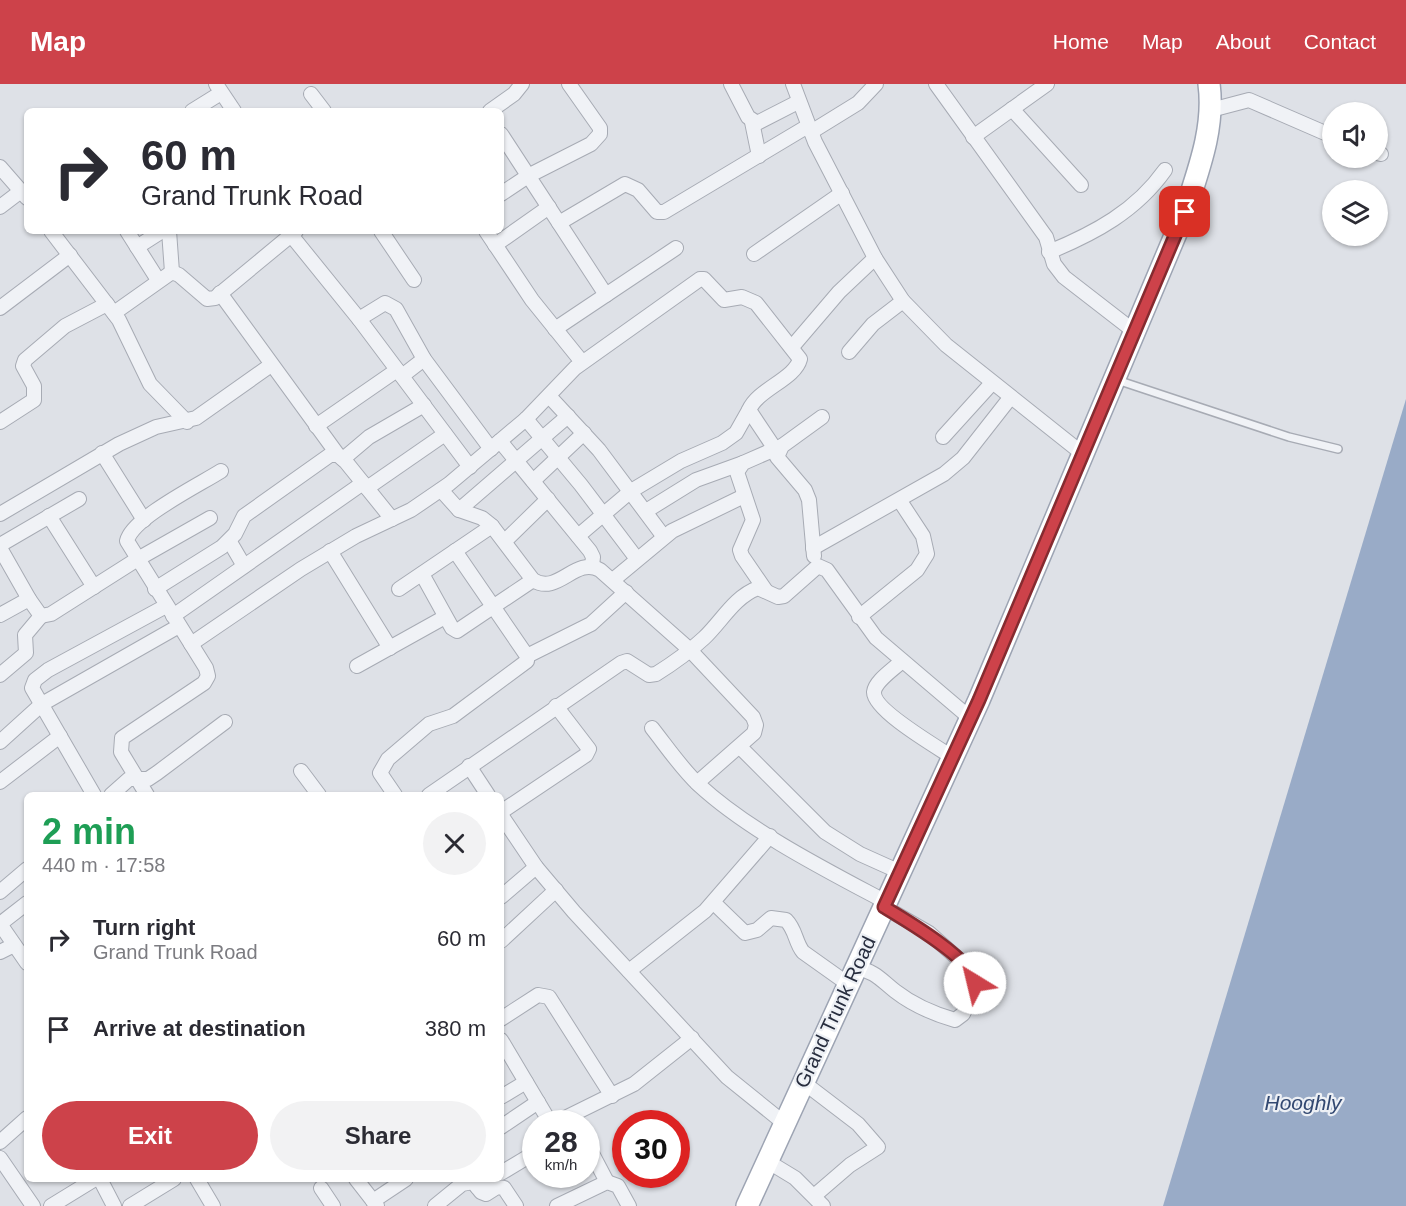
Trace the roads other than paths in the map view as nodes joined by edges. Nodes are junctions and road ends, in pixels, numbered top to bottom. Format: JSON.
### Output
{"nodes":[{"id":1,"x":522,"y":84,"type":"edge"},
{"id":2,"x":569,"y":84,"type":"edge"},
{"id":3,"x":731,"y":84,"type":"edge"},
{"id":4,"x":793,"y":84,"type":"edge"},
{"id":5,"x":876,"y":84,"type":"edge"},
{"id":6,"x":936,"y":84,"type":"edge"},
{"id":7,"x":1047,"y":84,"type":"edge"},
{"id":8,"x":1209,"y":84,"type":"edge"},
{"id":9,"x":218,"y":88,"type":"edge"},
{"id":10,"x":311,"y":94,"type":"dead end"},
{"id":11,"x":798,"y":102,"type":"junction"},
{"id":12,"x":195,"y":108,"type":"edge"},
{"id":13,"x":232,"y":108,"type":"edge"},
{"id":14,"x":322,"y":108,"type":"edge"},
{"id":15,"x":494,"y":108,"type":"edge"},
{"id":16,"x":1012,"y":109,"type":"junction"},
{"id":17,"x":1211,"y":110,"type":"junction"},
{"id":18,"x":752,"y":122,"type":"junction"},
{"id":19,"x":809,"y":129,"type":"junction"},
{"id":20,"x":1322,"y":132,"type":"edge"},
{"id":21,"x":973,"y":137,"type":"junction"},
{"id":22,"x":504,"y":139,"type":"edge"},
{"id":23,"x":759,"y":156,"type":"junction"},
{"id":24,"x":0,"y":166,"type":"edge"},
{"id":25,"x":1165,"y":170,"type":"dead end"},
{"id":26,"x":528,"y":176,"type":"junction"},
{"id":27,"x":1081,"y":185,"type":"dead end"},
{"id":28,"x":504,"y":192,"type":"edge"},
{"id":29,"x":842,"y":193,"type":"junction"},
{"id":30,"x":24,"y":195,"type":"edge"},
{"id":31,"x":0,"y":207,"type":"edge"},
{"id":32,"x":549,"y":207,"type":"junction"},
{"id":33,"x":559,"y":223,"type":"junction"},
{"id":34,"x":53,"y":234,"type":"edge"},
{"id":35,"x":128,"y":234,"type":"edge"},
{"id":36,"x":157,"y":234,"type":"edge"},
{"id":37,"x":169,"y":234,"type":"edge"},
{"id":38,"x":292,"y":234,"type":"edge"},
{"id":39,"x":294,"y":234,"type":"edge"},
{"id":40,"x":383,"y":234,"type":"edge"},
{"id":41,"x":488,"y":234,"type":"edge"},
{"id":42,"x":495,"y":245,"type":"junction"},
{"id":43,"x":137,"y":247,"type":"junction"},
{"id":44,"x":676,"y":248,"type":"dead end"},
{"id":45,"x":1049,"y":252,"type":"junction"},
{"id":46,"x":754,"y":254,"type":"dead end"},
{"id":47,"x":70,"y":255,"type":"junction"},
{"id":48,"x":875,"y":258,"type":"junction"},
{"id":49,"x":172,"y":272,"type":"junction"},
{"id":50,"x":158,"y":280,"type":"junction"},
{"id":51,"x":414,"y":280,"type":"dead end"},
{"id":52,"x":220,"y":293,"type":"junction"},
{"id":53,"x":606,"y":295,"type":"junction"},
{"id":54,"x":903,"y":301,"type":"junction"},
{"id":55,"x":0,"y":308,"type":"edge"},
{"id":56,"x":111,"y":308,"type":"junction"},
{"id":57,"x":359,"y":319,"type":"junction"},
{"id":58,"x":555,"y":329,"type":"junction"},
{"id":59,"x":1135,"y":332,"type":"junction"},
{"id":60,"x":792,"y":347,"type":"junction"},
{"id":61,"x":849,"y":352,"type":"dead end"},
{"id":62,"x":424,"y":359,"type":"junction"},
{"id":63,"x":582,"y":362,"type":"junction"},
{"id":64,"x":271,"y":365,"type":"junction"},
{"id":65,"x":400,"y":373,"type":"junction"},
{"id":66,"x":1115,"y":379,"type":"junction"},
{"id":67,"x":992,"y":383,"type":"junction"},
{"id":68,"x":549,"y":396,"type":"junction"},
{"id":69,"x":1010,"y":398,"type":"junction"},
{"id":70,"x":424,"y":405,"type":"junction"},
{"id":71,"x":749,"y":410,"type":"junction"},
{"id":72,"x":568,"y":416,"type":"junction"},
{"id":73,"x":822,"y":417,"type":"dead end"},
{"id":74,"x":526,"y":419,"type":"junction"},
{"id":75,"x":0,"y":422,"type":"edge"},
{"id":76,"x":187,"y":422,"type":"junction"},
{"id":77,"x":316,"y":426,"type":"junction"},
{"id":78,"x":584,"y":433,"type":"junction"},
{"id":79,"x":445,"y":434,"type":"junction"},
{"id":80,"x":943,"y":437,"type":"dead end"},
{"id":81,"x":542,"y":438,"type":"junction"},
{"id":82,"x":495,"y":445,"type":"junction"},
{"id":83,"x":778,"y":447,"type":"junction"},
{"id":84,"x":1338,"y":450,"type":"dead end"},
{"id":85,"x":102,"y":453,"type":"junction"},
{"id":86,"x":1083,"y":454,"type":"junction"},
{"id":87,"x":341,"y":457,"type":"junction"},
{"id":88,"x":559,"y":458,"type":"junction"},
{"id":89,"x":516,"y":461,"type":"junction"},
{"id":90,"x":743,"y":463,"type":"junction"},
{"id":91,"x":470,"y":467,"type":"junction"},
{"id":92,"x":221,"y":471,"type":"dead end"},
{"id":93,"x":533,"y":482,"type":"junction"},
{"id":94,"x":365,"y":485,"type":"junction"},
{"id":95,"x":441,"y":490,"type":"junction"},
{"id":96,"x":632,"y":491,"type":"junction"},
{"id":97,"x":744,"y":496,"type":"junction"},
{"id":98,"x":79,"y":499,"type":"dead end"},
{"id":99,"x":548,"y":499,"type":"junction"},
{"id":100,"x":900,"y":501,"type":"junction"},
{"id":101,"x":459,"y":510,"type":"junction"},
{"id":102,"x":646,"y":512,"type":"junction"},
{"id":103,"x":0,"y":514,"type":"edge"},
{"id":104,"x":603,"y":515,"type":"junction"},
{"id":105,"x":49,"y":516,"type":"junction"},
{"id":106,"x":210,"y":518,"type":"dead end"},
{"id":107,"x":392,"y":519,"type":"junction"},
{"id":108,"x":144,"y":520,"type":"junction"},
{"id":109,"x":492,"y":526,"type":"junction"},
{"id":110,"x":578,"y":536,"type":"junction"},
{"id":111,"x":664,"y":537,"type":"junction"},
{"id":112,"x":504,"y":541,"type":"junction"},
{"id":113,"x":230,"y":542,"type":"junction"},
{"id":114,"x":0,"y":546,"type":"edge"},
{"id":115,"x":813,"y":548,"type":"junction"},
{"id":116,"x":330,"y":551,"type":"junction"},
{"id":117,"x":455,"y":551,"type":"junction"},
{"id":118,"x":637,"y":559,"type":"junction"},
{"id":119,"x":136,"y":560,"type":"junction"},
{"id":120,"x":244,"y":566,"type":"junction"},
{"id":121,"x":592,"y":566,"type":"junction"},
{"id":122,"x":818,"y":566,"type":"junction"},
{"id":123,"x":422,"y":574,"type":"junction"},
{"id":124,"x":533,"y":580,"type":"junction"},
{"id":125,"x":613,"y":580,"type":"junction"},
{"id":126,"x":94,"y":587,"type":"junction"},
{"id":127,"x":155,"y":589,"type":"junction"},
{"id":128,"x":399,"y":590,"type":"dead end"},
{"id":129,"x":766,"y":591,"type":"junction"},
{"id":130,"x":626,"y":592,"type":"junction"},
{"id":131,"x":28,"y":599,"type":"junction"},
{"id":132,"x":495,"y":607,"type":"junction"},
{"id":133,"x":0,"y":615,"type":"edge"},
{"id":134,"x":41,"y":616,"type":"junction"},
{"id":135,"x":173,"y":616,"type":"junction"},
{"id":136,"x":445,"y":617,"type":"junction"},
{"id":137,"x":859,"y":617,"type":"junction"},
{"id":138,"x":191,"y":644,"type":"junction"},
{"id":139,"x":390,"y":648,"type":"junction"},
{"id":140,"x":689,"y":649,"type":"junction"},
{"id":141,"x":527,"y":656,"type":"junction"},
{"id":142,"x":902,"y":661,"type":"junction"},
{"id":143,"x":357,"y":666,"type":"dead end"},
{"id":144,"x":0,"y":675,"type":"edge"},
{"id":145,"x":42,"y":704,"type":"junction"},
{"id":146,"x":556,"y":706,"type":"junction"},
{"id":147,"x":970,"y":718,"type":"junction"},
{"id":148,"x":225,"y":722,"type":"dead end"},
{"id":149,"x":652,"y":728,"type":"dead end"},
{"id":150,"x":60,"y":736,"type":"junction"},
{"id":151,"x":0,"y":742,"type":"edge"},
{"id":152,"x":740,"y":747,"type":"junction"},
{"id":153,"x":952,"y":757,"type":"junction"},
{"id":154,"x":469,"y":766,"type":"junction"},
{"id":155,"x":301,"y":771,"type":"dead end"},
{"id":156,"x":136,"y":778,"type":"junction"},
{"id":157,"x":0,"y":782,"type":"edge"},
{"id":158,"x":697,"y":783,"type":"junction"},
{"id":159,"x":92,"y":792,"type":"edge"},
{"id":160,"x":114,"y":792,"type":"edge"},
{"id":161,"x":145,"y":792,"type":"edge"},
{"id":162,"x":317,"y":792,"type":"edge"},
{"id":163,"x":393,"y":792,"type":"edge"},
{"id":164,"x":433,"y":792,"type":"edge"},
{"id":165,"x":486,"y":792,"type":"edge"},
{"id":166,"x":504,"y":812,"type":"edge"},
{"id":167,"x":504,"y":819,"type":"edge"},
{"id":168,"x":770,"y":836,"type":"junction"},
{"id":169,"x":536,"y":867,"type":"junction"},
{"id":170,"x":24,"y":872,"type":"edge"},
{"id":171,"x":900,"y":872,"type":"junction"},
{"id":172,"x":556,"y":890,"type":"junction"},
{"id":173,"x":0,"y":892,"type":"edge"},
{"id":174,"x":504,"y":894,"type":"edge"},
{"id":175,"x":714,"y":903,"type":"junction"},
{"id":176,"x":885,"y":904,"type":"junction"},
{"id":177,"x":24,"y":905,"type":"edge"},
{"id":178,"x":0,"y":924,"type":"edge"},
{"id":179,"x":504,"y":934,"type":"edge"},
{"id":180,"x":14,"y":945,"type":"junction"},
{"id":181,"x":0,"y":952,"type":"edge"},
{"id":182,"x":24,"y":959,"type":"edge"},
{"id":183,"x":629,"y":971,"type":"junction"},
{"id":184,"x":852,"y":976,"type":"junction"},
{"id":185,"x":504,"y":1017,"type":"edge"},
{"id":186,"x":692,"y":1038,"type":"junction"},
{"id":187,"x":506,"y":1058,"type":"edge"},
{"id":188,"x":526,"y":1082,"type":"junction"},
{"id":189,"x":803,"y":1082,"type":"junction"},
{"id":190,"x":504,"y":1095,"type":"edge"},
{"id":191,"x":612,"y":1096,"type":"junction"},
{"id":192,"x":538,"y":1102,"type":"junction"},
{"id":193,"x":543,"y":1110,"type":"edge"},
{"id":194,"x":589,"y":1110,"type":"edge"},
{"id":195,"x":24,"y":1121,"type":"edge"},
{"id":196,"x":784,"y":1123,"type":"junction"},
{"id":197,"x":504,"y":1125,"type":"edge"},
{"id":198,"x":0,"y":1142,"type":"edge"},
{"id":199,"x":0,"y":1158,"type":"edge"},
{"id":200,"x":522,"y":1160,"type":"edge"},
{"id":201,"x":767,"y":1161,"type":"junction"},
{"id":202,"x":600,"y":1169,"type":"edge"},
{"id":203,"x":504,"y":1171,"type":"edge"},
{"id":204,"x":90,"y":1182,"type":"edge"},
{"id":205,"x":102,"y":1182,"type":"edge"},
{"id":206,"x":169,"y":1182,"type":"edge"},
{"id":207,"x":199,"y":1182,"type":"edge"},
{"id":208,"x":358,"y":1182,"type":"edge"},
{"id":209,"x":402,"y":1182,"type":"edge"},
{"id":210,"x":486,"y":1182,"type":"edge"},
{"id":211,"x":607,"y":1182,"type":"junction"},
{"id":212,"x":477,"y":1187,"type":"junction"},
{"id":213,"x":321,"y":1188,"type":"dead end"},
{"id":214,"x":818,"y":1201,"type":"edge"},
{"id":215,"x":375,"y":1204,"type":"edge"},
{"id":216,"x":33,"y":1206,"type":"edge"},
{"id":217,"x":51,"y":1206,"type":"edge"},
{"id":218,"x":114,"y":1206,"type":"edge"},
{"id":219,"x":130,"y":1206,"type":"edge"},
{"id":220,"x":213,"y":1206,"type":"edge"},
{"id":221,"x":333,"y":1206,"type":"edge"},
{"id":222,"x":435,"y":1206,"type":"edge"},
{"id":223,"x":516,"y":1206,"type":"edge"},
{"id":224,"x":557,"y":1206,"type":"edge"},
{"id":225,"x":629,"y":1206,"type":"edge"},
{"id":226,"x":747,"y":1206,"type":"edge"}],
"edges":[{"from":1,"to":15,"type":"street"},
{"from":2,"to":26,"type":"street"},
{"from":3,"to":18,"type":"street"},
{"from":4,"to":11,"type":"street"},
{"from":5,"to":19,"type":"street"},
{"from":6,"to":21,"type":"street"},
{"from":7,"to":16,"type":"street"},
{"from":8,"to":17,"type":"main road","name":"Grand Trunk Road"},
{"from":9,"to":12,"type":"street"},
{"from":9,"to":13,"type":"street"},
{"from":10,"to":14,"type":"street"},
{"from":11,"to":18,"type":"street"},
{"from":11,"to":19,"type":"street"},
{"from":16,"to":21,"type":"street"},
{"from":16,"to":27,"type":"street"},
{"from":17,"to":20,"type":"street"},
{"from":17,"to":59,"type":"main road","name":"Grand Trunk Road"},
{"from":18,"to":23,"type":"street"},
{"from":19,"to":23,"type":"street"},
{"from":19,"to":29,"type":"street"},
{"from":21,"to":45,"type":"street"},
{"from":22,"to":26,"type":"street"},
{"from":23,"to":33,"type":"street"},
{"from":24,"to":30,"type":"street"},
{"from":25,"to":45,"type":"street"},
{"from":26,"to":28,"type":"street"},
{"from":26,"to":32,"type":"street"},
{"from":29,"to":46,"type":"street"},
{"from":29,"to":48,"type":"street"},
{"from":30,"to":31,"type":"street"},
{"from":32,"to":33,"type":"street"},
{"from":32,"to":42,"type":"street"},
{"from":33,"to":53,"type":"street"},
{"from":34,"to":47,"type":"street"},
{"from":35,"to":43,"type":"street"},
{"from":36,"to":43,"type":"street"},
{"from":37,"to":49,"type":"street"},
{"from":38,"to":52,"type":"street"},
{"from":39,"to":57,"type":"street"},
{"from":40,"to":51,"type":"street"},
{"from":41,"to":42,"type":"street"},
{"from":42,"to":58,"type":"street"},
{"from":43,"to":50,"type":"street"},
{"from":44,"to":53,"type":"street"},
{"from":45,"to":59,"type":"street"},
{"from":47,"to":55,"type":"street"},
{"from":47,"to":56,"type":"street"},
{"from":48,"to":54,"type":"street"},
{"from":48,"to":60,"type":"street"},
{"from":49,"to":50,"type":"street"},
{"from":49,"to":52,"type":"street"},
{"from":50,"to":56,"type":"street"},
{"from":52,"to":64,"type":"street"},
{"from":53,"to":58,"type":"street"},
{"from":54,"to":61,"type":"street"},
{"from":54,"to":67,"type":"street"},
{"from":56,"to":75,"type":"street"},
{"from":56,"to":76,"type":"street"},
{"from":57,"to":62,"type":"street"},
{"from":57,"to":65,"type":"street"},
{"from":58,"to":63,"type":"street"},
{"from":59,"to":66,"type":"main road","name":"Grand Trunk Road"},
{"from":60,"to":63,"type":"street"},
{"from":60,"to":71,"type":"street"},
{"from":62,"to":65,"type":"street"},
{"from":62,"to":82,"type":"street"},
{"from":63,"to":68,"type":"street"},
{"from":64,"to":76,"type":"street"},
{"from":64,"to":77,"type":"street"},
{"from":65,"to":70,"type":"street"},
{"from":65,"to":77,"type":"street"},
{"from":66,"to":84,"type":"lane"},
{"from":66,"to":86,"type":"main road","name":"Grand Trunk Road"},
{"from":67,"to":69,"type":"street"},
{"from":67,"to":80,"type":"street"},
{"from":68,"to":72,"type":"street"},
{"from":68,"to":74,"type":"street"},
{"from":69,"to":86,"type":"street"},
{"from":69,"to":100,"type":"street"},
{"from":70,"to":79,"type":"street"},
{"from":70,"to":87,"type":"street"},
{"from":71,"to":83,"type":"street"},
{"from":71,"to":96,"type":"street"},
{"from":72,"to":78,"type":"street"},
{"from":72,"to":81,"type":"street"},
{"from":73,"to":83,"type":"street"},
{"from":74,"to":81,"type":"street"},
{"from":74,"to":82,"type":"street"},
{"from":76,"to":85,"type":"street"},
{"from":77,"to":87,"type":"street"},
{"from":78,"to":88,"type":"street"},
{"from":78,"to":96,"type":"street"},
{"from":79,"to":91,"type":"street"},
{"from":79,"to":94,"type":"street"},
{"from":81,"to":88,"type":"street"},
{"from":81,"to":89,"type":"street"},
{"from":82,"to":89,"type":"street"},
{"from":82,"to":91,"type":"street"},
{"from":83,"to":90,"type":"street"},
{"from":83,"to":115,"type":"street"},
{"from":85,"to":103,"type":"street"},
{"from":85,"to":108,"type":"street"},
{"from":86,"to":147,"type":"main road","name":"Grand Trunk Road"},
{"from":87,"to":94,"type":"street"},
{"from":87,"to":113,"type":"street"},
{"from":88,"to":93,"type":"street"},
{"from":88,"to":104,"type":"street"},
{"from":89,"to":93,"type":"street"},
{"from":89,"to":101,"type":"street"},
{"from":90,"to":97,"type":"street"},
{"from":90,"to":102,"type":"street"},
{"from":91,"to":95,"type":"street"},
{"from":92,"to":108,"type":"street"},
{"from":93,"to":99,"type":"street"},
{"from":94,"to":107,"type":"street"},
{"from":94,"to":120,"type":"street"},
{"from":95,"to":101,"type":"street"},
{"from":95,"to":107,"type":"street"},
{"from":96,"to":102,"type":"street"},
{"from":96,"to":104,"type":"street"},
{"from":97,"to":111,"type":"street"},
{"from":97,"to":129,"type":"street"},
{"from":98,"to":105,"type":"street"},
{"from":99,"to":110,"type":"street"},
{"from":99,"to":112,"type":"street"},
{"from":100,"to":115,"type":"street"},
{"from":100,"to":137,"type":"street"},
{"from":101,"to":109,"type":"street"},
{"from":102,"to":111,"type":"street"},
{"from":104,"to":110,"type":"street"},
{"from":104,"to":118,"type":"street"},
{"from":105,"to":114,"type":"street"},
{"from":105,"to":126,"type":"street"},
{"from":106,"to":119,"type":"street"},
{"from":107,"to":116,"type":"street"},
{"from":108,"to":119,"type":"street"},
{"from":109,"to":112,"type":"street"},
{"from":109,"to":117,"type":"street"},
{"from":110,"to":121,"type":"street"},
{"from":111,"to":118,"type":"street"},
{"from":112,"to":124,"type":"street"},
{"from":113,"to":120,"type":"street"},
{"from":113,"to":127,"type":"street"},
{"from":114,"to":131,"type":"street"},
{"from":115,"to":122,"type":"street"},
{"from":116,"to":138,"type":"street"},
{"from":116,"to":139,"type":"street"},
{"from":117,"to":123,"type":"street"},
{"from":117,"to":132,"type":"street"},
{"from":118,"to":125,"type":"street"},
{"from":119,"to":126,"type":"street"},
{"from":119,"to":127,"type":"street"},
{"from":120,"to":135,"type":"street"},
{"from":121,"to":124,"type":"street"},
{"from":121,"to":125,"type":"street"},
{"from":122,"to":129,"type":"street"},
{"from":122,"to":137,"type":"street"},
{"from":123,"to":128,"type":"street"},
{"from":123,"to":136,"type":"street"},
{"from":124,"to":132,"type":"street"},
{"from":125,"to":130,"type":"street"},
{"from":126,"to":134,"type":"street"},
{"from":127,"to":135,"type":"street"},
{"from":129,"to":140,"type":"street"},
{"from":130,"to":140,"type":"street"},
{"from":130,"to":141,"type":"street"},
{"from":131,"to":133,"type":"street"},
{"from":131,"to":134,"type":"street"},
{"from":132,"to":136,"type":"street"},
{"from":132,"to":141,"type":"street"},
{"from":134,"to":144,"type":"street"},
{"from":135,"to":138,"type":"street"},
{"from":135,"to":145,"type":"street"},
{"from":135,"to":145,"type":"street"},
{"from":136,"to":139,"type":"street"},
{"from":137,"to":142,"type":"street"},
{"from":138,"to":156,"type":"street"},
{"from":139,"to":143,"type":"street"},
{"from":140,"to":146,"type":"street"},
{"from":140,"to":152,"type":"street"},
{"from":141,"to":163,"type":"street"},
{"from":142,"to":147,"type":"street"},
{"from":142,"to":153,"type":"street"},
{"from":145,"to":150,"type":"street"},
{"from":145,"to":151,"type":"street"},
{"from":146,"to":154,"type":"street"},
{"from":146,"to":166,"type":"street"},
{"from":147,"to":153,"type":"main road","name":"Grand Trunk Road"},
{"from":148,"to":156,"type":"street"},
{"from":149,"to":158,"type":"street"},
{"from":150,"to":157,"type":"street"},
{"from":150,"to":159,"type":"street"},
{"from":152,"to":158,"type":"street"},
{"from":152,"to":171,"type":"street"},
{"from":153,"to":171,"type":"main road","name":"Grand Trunk Road"},
{"from":154,"to":164,"type":"street"},
{"from":154,"to":165,"type":"street"},
{"from":155,"to":162,"type":"street"},
{"from":156,"to":160,"type":"street"},
{"from":156,"to":161,"type":"street"},
{"from":158,"to":168,"type":"street"},
{"from":167,"to":169,"type":"street"},
{"from":168,"to":175,"type":"street"},
{"from":168,"to":176,"type":"street"},
{"from":169,"to":172,"type":"street"},
{"from":169,"to":174,"type":"street"},
{"from":170,"to":173,"type":"street"},
{"from":171,"to":176,"type":"main road","name":"Grand Trunk Road"},
{"from":172,"to":179,"type":"street"},
{"from":172,"to":183,"type":"street"},
{"from":175,"to":183,"type":"street"},
{"from":175,"to":184,"type":"street"},
{"from":176,"to":184,"type":"main road","name":"Grand Trunk Road"},
{"from":176,"to":184,"type":"street"},
{"from":177,"to":178,"type":"street"},
{"from":178,"to":180,"type":"street"},
{"from":180,"to":181,"type":"street"},
{"from":180,"to":182,"type":"street"},
{"from":183,"to":186,"type":"street"},
{"from":184,"to":189,"type":"main road","name":"Grand Trunk Road"},
{"from":185,"to":191,"type":"street"},
{"from":186,"to":191,"type":"street"},
{"from":186,"to":196,"type":"street"},
{"from":187,"to":188,"type":"street"},
{"from":188,"to":190,"type":"street"},
{"from":188,"to":192,"type":"street"},
{"from":189,"to":196,"type":"main road","name":"Grand Trunk Road"},
{"from":189,"to":214,"type":"street"},
{"from":191,"to":194,"type":"street"},
{"from":192,"to":193,"type":"street"},
{"from":192,"to":197,"type":"street"},
{"from":195,"to":198,"type":"street"},
{"from":196,"to":201,"type":"main road","name":"Grand Trunk Road"},
{"from":199,"to":216,"type":"street"},
{"from":200,"to":203,"type":"street"},
{"from":201,"to":214,"type":"street"},
{"from":201,"to":226,"type":"main road","name":"Grand Trunk Road"},
{"from":202,"to":211,"type":"street"},
{"from":204,"to":217,"type":"street"},
{"from":205,"to":218,"type":"street"},
{"from":206,"to":219,"type":"street"},
{"from":207,"to":220,"type":"street"},
{"from":208,"to":215,"type":"street"},
{"from":209,"to":215,"type":"street"},
{"from":210,"to":212,"type":"street"},
{"from":211,"to":224,"type":"street"},
{"from":211,"to":225,"type":"street"},
{"from":212,"to":222,"type":"street"},
{"from":212,"to":223,"type":"street"},
{"from":213,"to":221,"type":"street"}]}
